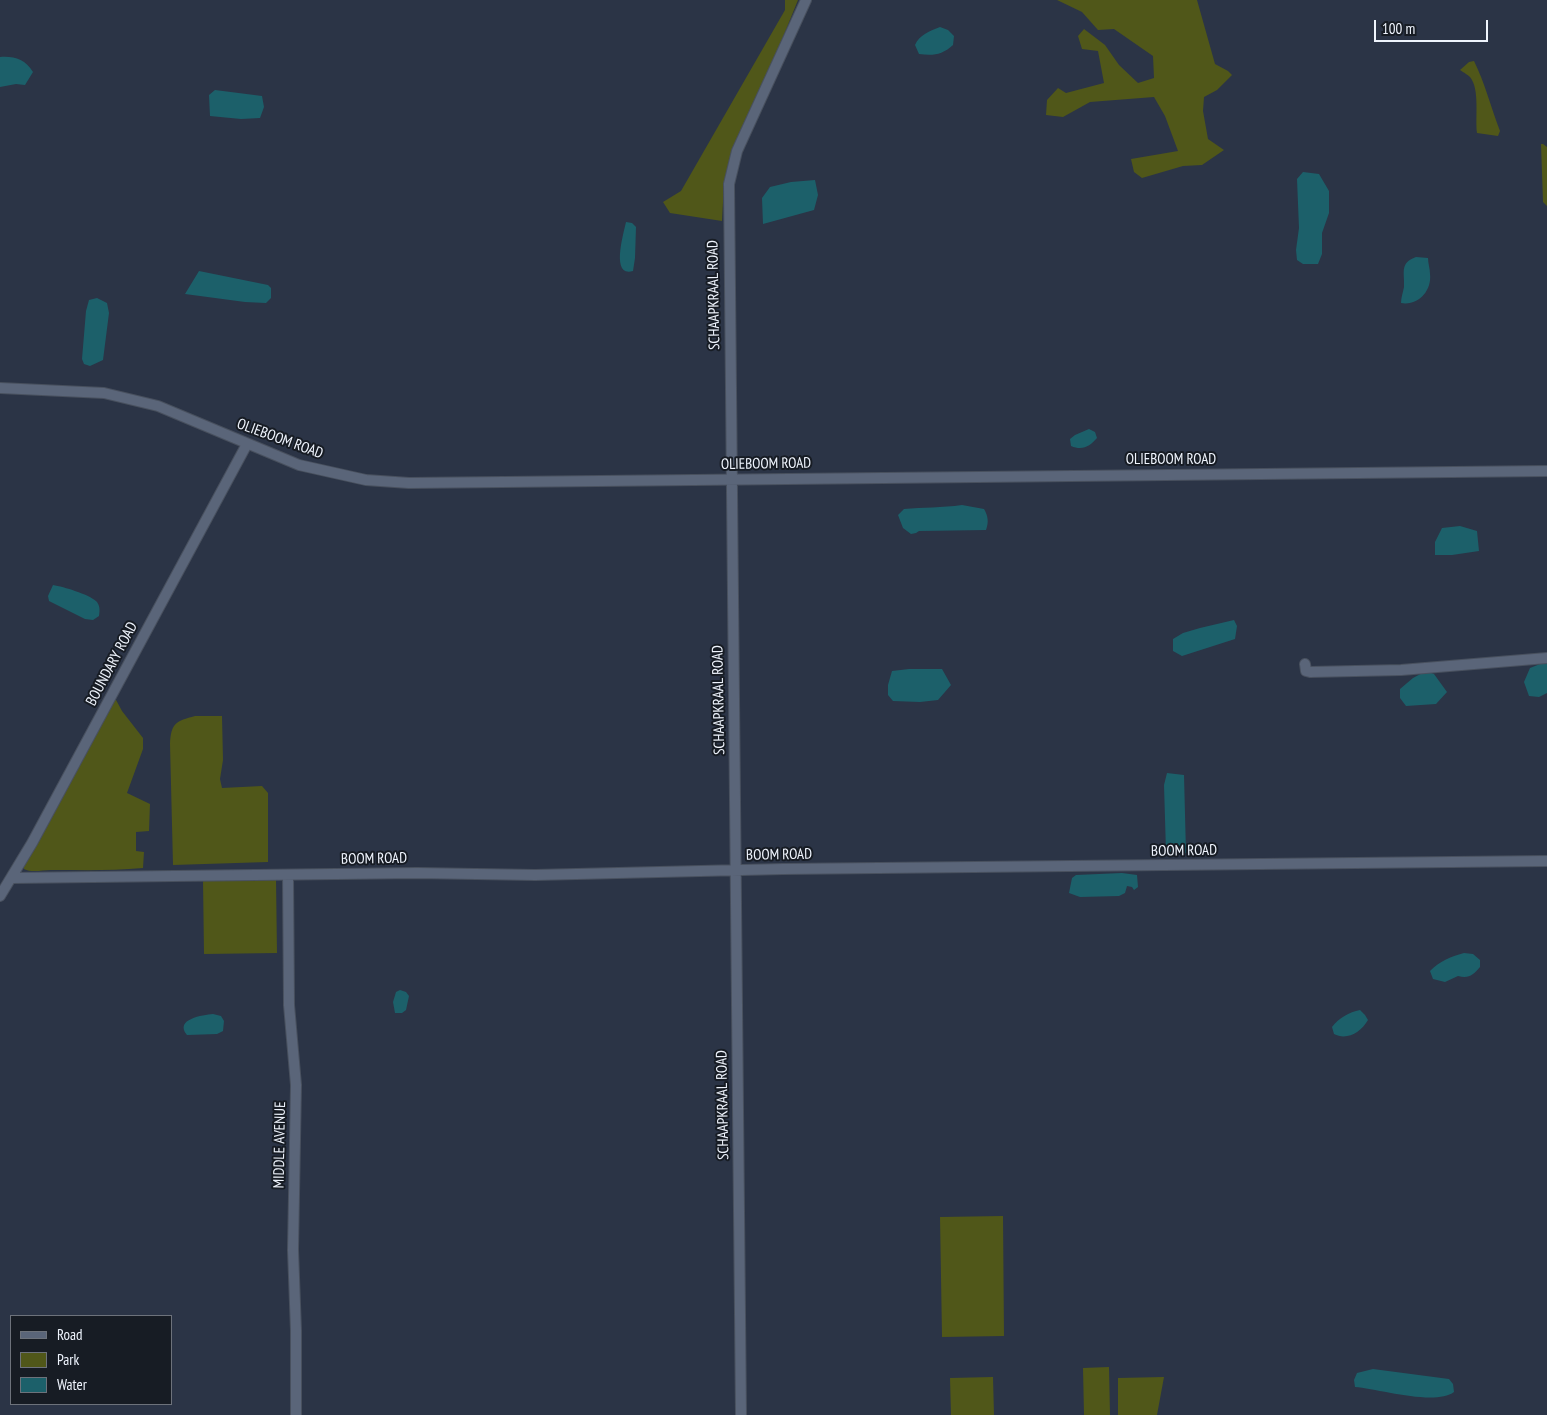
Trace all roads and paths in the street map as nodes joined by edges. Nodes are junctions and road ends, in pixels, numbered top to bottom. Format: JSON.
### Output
{"nodes":[{"id":1,"x":806,"y":0,"type":"edge"},
{"id":2,"x":0,"y":388,"type":"edge"},
{"id":3,"x":247,"y":444,"type":"junction"},
{"id":4,"x":1547,"y":471,"type":"edge"},
{"id":5,"x":732,"y":479,"type":"junction"},
{"id":6,"x":1547,"y":658,"type":"edge"},
{"id":7,"x":1305,"y":664,"type":"dead end"},
{"id":8,"x":1547,"y":861,"type":"edge"},
{"id":9,"x":736,"y":870,"type":"junction"},
{"id":10,"x":288,"y":875,"type":"junction"},
{"id":11,"x":12,"y":878,"type":"junction"},
{"id":12,"x":0,"y":896,"type":"edge"},
{"id":13,"x":296,"y":1415,"type":"edge"},
{"id":14,"x":742,"y":1415,"type":"edge"}],
"edges":[{"from":1,"to":5,"type":"street","name":"SCHAAPKRAAL ROAD"},
{"from":2,"to":3,"type":"street","name":"OLIEBOOM ROAD"},
{"from":3,"to":5,"type":"street","name":"OLIEBOOM ROAD"},
{"from":3,"to":11,"type":"street","name":"BOUNDARY ROAD"},
{"from":4,"to":5,"type":"street","name":"OLIEBOOM ROAD"},
{"from":5,"to":9,"type":"street","name":"SCHAAPKRAAL ROAD"},
{"from":6,"to":7,"type":"street"},
{"from":8,"to":9,"type":"street","name":"BOOM ROAD"},
{"from":9,"to":10,"type":"street","name":"BOOM ROAD"},
{"from":9,"to":14,"type":"street","name":"SCHAAPKRAAL ROAD"},
{"from":10,"to":11,"type":"street","name":"BOOM ROAD"},
{"from":10,"to":13,"type":"street","name":"MIDDLE AVENUE"},
{"from":11,"to":12,"type":"street","name":"BOUNDARY ROAD"}]}
